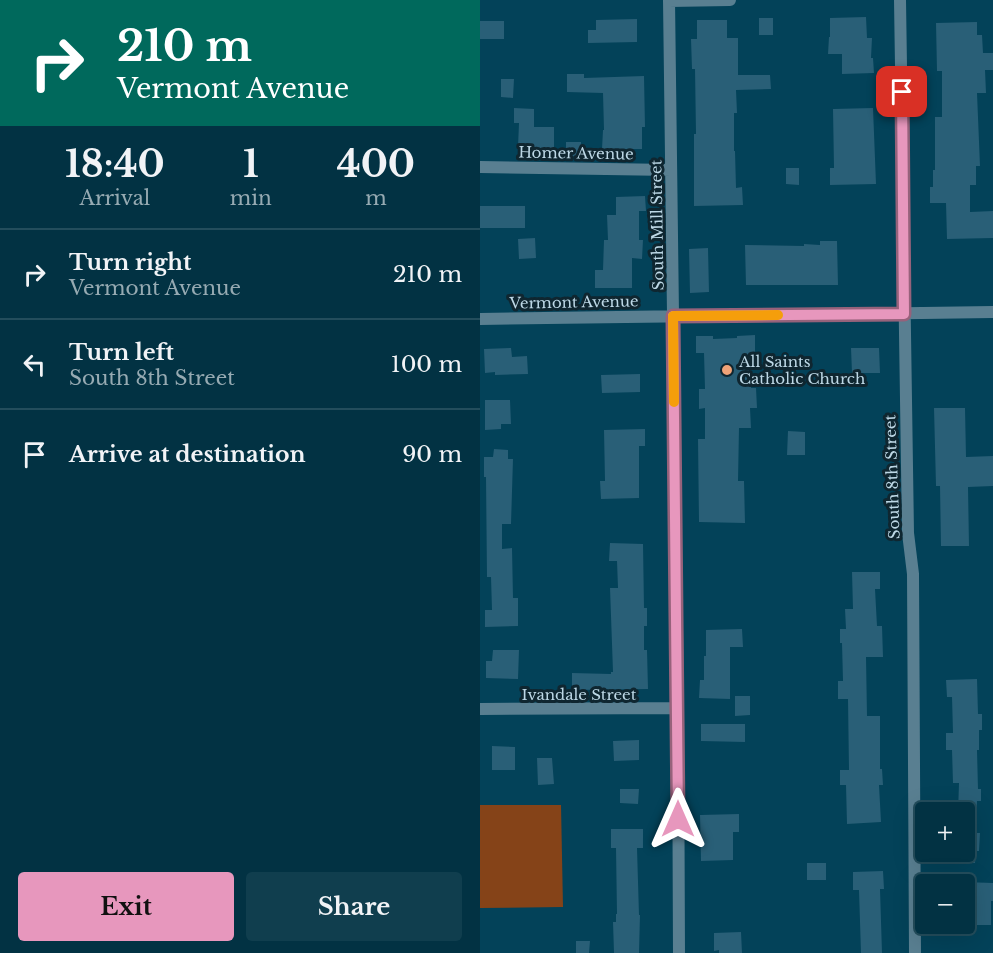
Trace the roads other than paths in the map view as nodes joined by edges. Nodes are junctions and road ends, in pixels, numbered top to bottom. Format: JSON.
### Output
{"nodes":[{"id":1,"x":669,"y":0,"type":"edge"},
{"id":2,"x":730,"y":0,"type":"edge"},
{"id":3,"x":900,"y":0,"type":"edge"},
{"id":4,"x":480,"y":167,"type":"edge"},
{"id":5,"x":671,"y":170,"type":"junction"},
{"id":6,"x":993,"y":312,"type":"edge"},
{"id":7,"x":904,"y":314,"type":"junction"},
{"id":8,"x":673,"y":316,"type":"junction"},
{"id":9,"x":480,"y":319,"type":"edge"},
{"id":10,"x":678,"y":708,"type":"junction"},
{"id":11,"x":480,"y":709,"type":"edge"},
{"id":12,"x":679,"y":953,"type":"edge"},
{"id":13,"x":915,"y":953,"type":"edge"}],
"edges":[{"from":1,"to":2,"type":"street"},
{"from":1,"to":5,"type":"street","name":"South Mill Street"},
{"from":3,"to":7,"type":"street","name":"South 8th Street"},
{"from":4,"to":5,"type":"street","name":"Homer Avenue"},
{"from":5,"to":8,"type":"street","name":"South Mill Street"},
{"from":6,"to":7,"type":"street","name":"Vermont Avenue"},
{"from":7,"to":8,"type":"street","name":"Vermont Avenue"},
{"from":7,"to":13,"type":"street","name":"South 8th Street"},
{"from":8,"to":9,"type":"street","name":"Vermont Avenue"},
{"from":8,"to":10,"type":"street","name":"South Mill Street"},
{"from":10,"to":11,"type":"street","name":"Ivandale Street"},
{"from":10,"to":12,"type":"street","name":"South Mill Street"}]}
